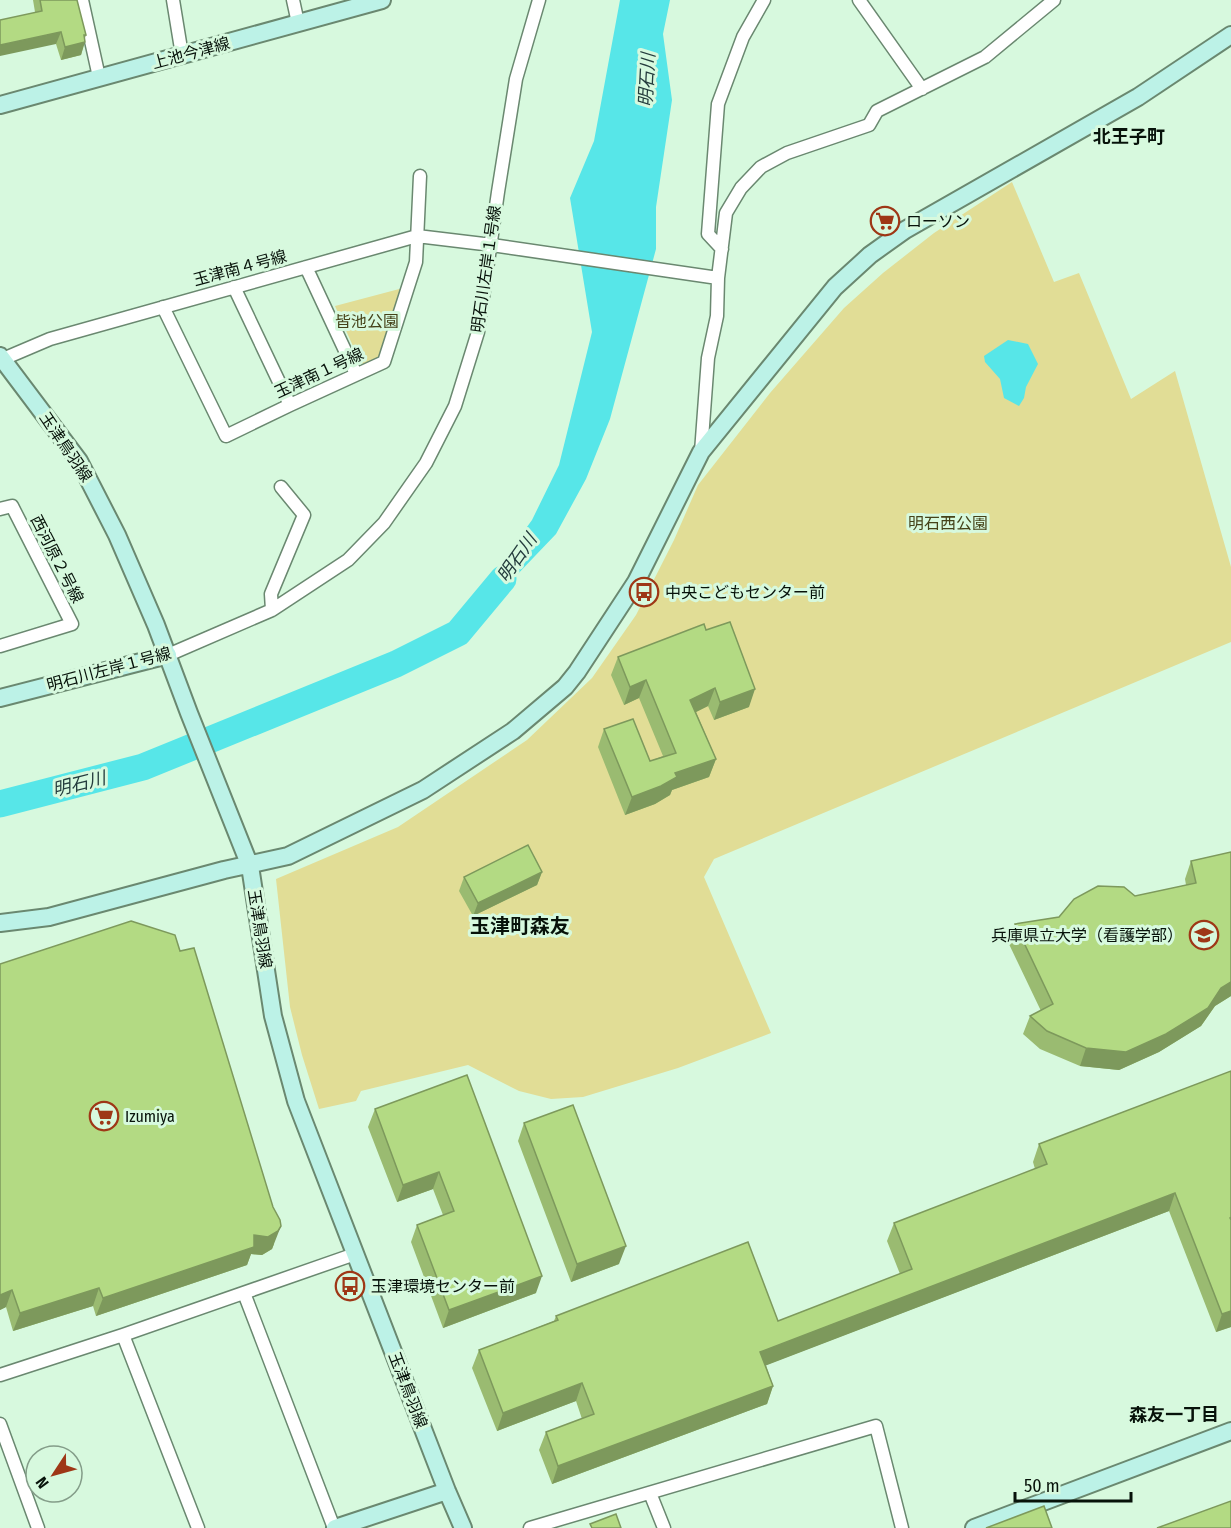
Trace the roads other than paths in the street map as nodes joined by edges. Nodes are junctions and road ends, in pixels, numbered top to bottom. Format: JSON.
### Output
{"nodes":[{"id":1,"x":82,"y":0,"type":"edge"},
{"id":2,"x":173,"y":0,"type":"edge"},
{"id":3,"x":292,"y":0,"type":"edge"},
{"id":4,"x":382,"y":0,"type":"edge"},
{"id":5,"x":539,"y":0,"type":"edge"},
{"id":6,"x":764,"y":0,"type":"edge"},
{"id":7,"x":859,"y":0,"type":"edge"},
{"id":8,"x":1054,"y":0,"type":"edge"},
{"id":9,"x":298,"y":23,"type":"junction"},
{"id":10,"x":1231,"y":35,"type":"edge"},
{"id":11,"x":182,"y":55,"type":"junction"},
{"id":12,"x":99,"y":77,"type":"junction"},
{"id":13,"x":922,"y":89,"type":"junction"},
{"id":14,"x":0,"y":105,"type":"edge"},
{"id":15,"x":420,"y":176,"type":"dead end"},
{"id":16,"x":417,"y":236,"type":"junction"},
{"id":17,"x":492,"y":245,"type":"junction"},
{"id":18,"x":722,"y":249,"type":"junction"},
{"id":19,"x":306,"y":267,"type":"junction"},
{"id":20,"x":718,"y":279,"type":"junction"},
{"id":21,"x":234,"y":287,"type":"junction"},
{"id":22,"x":163,"y":307,"type":"junction"},
{"id":23,"x":1,"y":357,"type":"edge"},
{"id":24,"x":356,"y":374,"type":"junction"},
{"id":25,"x":290,"y":405,"type":"junction"},
{"id":26,"x":701,"y":452,"type":"junction"},
{"id":27,"x":281,"y":487,"type":"dead end"},
{"id":28,"x":6,"y":507,"type":"edge"},
{"id":29,"x":272,"y":610,"type":"junction"},
{"id":30,"x":0,"y":646,"type":"edge"},
{"id":31,"x":168,"y":655,"type":"junction"},
{"id":32,"x":0,"y":698,"type":"edge"},
{"id":33,"x":250,"y":866,"type":"junction"},
{"id":34,"x":0,"y":923,"type":"edge"},
{"id":35,"x":355,"y":1254,"type":"junction"},
{"id":36,"x":244,"y":1293,"type":"junction"},
{"id":37,"x":123,"y":1335,"type":"junction"},
{"id":38,"x":0,"y":1375,"type":"edge"},
{"id":39,"x":0,"y":1424,"type":"edge"},
{"id":40,"x":1231,"y":1431,"type":"edge"},
{"id":41,"x":447,"y":1491,"type":"junction"},
{"id":42,"x":650,"y":1493,"type":"junction"},
{"id":43,"x":38,"y":1528,"type":"edge"},
{"id":44,"x":198,"y":1528,"type":"edge"},
{"id":45,"x":335,"y":1528,"type":"edge"},
{"id":46,"x":463,"y":1528,"type":"edge"},
{"id":47,"x":530,"y":1528,"type":"edge"},
{"id":48,"x":664,"y":1528,"type":"edge"},
{"id":49,"x":902,"y":1528,"type":"edge"},
{"id":50,"x":974,"y":1528,"type":"edge"}],
"edges":[{"from":1,"to":12,"type":"street"},
{"from":2,"to":11,"type":"street"},
{"from":3,"to":9,"type":"street"},
{"from":4,"to":9,"type":"street","name":"上池今津線"},
{"from":5,"to":17,"type":"street","name":"明石川左岸１号線"},
{"from":6,"to":18,"type":"street"},
{"from":7,"to":13,"type":"street"},
{"from":8,"to":13,"type":"street"},
{"from":9,"to":11,"type":"street","name":"上池今津線"},
{"from":10,"to":26,"type":"street"},
{"from":11,"to":12,"type":"street","name":"上池今津線"},
{"from":12,"to":14,"type":"street","name":"上池今津線"},
{"from":13,"to":18,"type":"street"},
{"from":15,"to":16,"type":"street","name":"玉津南１号線"},
{"from":16,"to":17,"type":"street","name":"玉津南４号線"},
{"from":16,"to":19,"type":"street","name":"玉津南４号線"},
{"from":16,"to":24,"type":"street","name":"玉津南１号線"},
{"from":17,"to":20,"type":"street","name":"玉津南４号線"},
{"from":17,"to":29,"type":"street","name":"明石川左岸１号線"},
{"from":18,"to":20,"type":"street"},
{"from":19,"to":21,"type":"street","name":"玉津南４号線"},
{"from":19,"to":24,"type":"street"},
{"from":20,"to":26,"type":"street"},
{"from":21,"to":22,"type":"street","name":"玉津南４号線"},
{"from":21,"to":25,"type":"street"},
{"from":22,"to":23,"type":"street","name":"玉津南４号線"},
{"from":22,"to":25,"type":"street","name":"玉津南１号線"},
{"from":23,"to":31,"type":"street","name":"玉津鳥羽線"},
{"from":24,"to":25,"type":"street","name":"玉津南１号線"},
{"from":26,"to":33,"type":"street"},
{"from":27,"to":29,"type":"street"},
{"from":28,"to":30,"type":"street","name":"西河原２号線"},
{"from":29,"to":31,"type":"street","name":"明石川左岸１号線"},
{"from":31,"to":32,"type":"street","name":"明石川左岸１号線"},
{"from":31,"to":33,"type":"street","name":"玉津鳥羽線"},
{"from":33,"to":34,"type":"street"},
{"from":33,"to":35,"type":"street","name":"玉津鳥羽線"},
{"from":35,"to":36,"type":"street"},
{"from":35,"to":41,"type":"street","name":"玉津鳥羽線"},
{"from":36,"to":37,"type":"street"},
{"from":36,"to":45,"type":"street"},
{"from":37,"to":38,"type":"street"},
{"from":37,"to":44,"type":"street"},
{"from":39,"to":43,"type":"street"},
{"from":40,"to":50,"type":"street"},
{"from":41,"to":45,"type":"street"},
{"from":41,"to":46,"type":"street","name":"玉津鳥羽線"},
{"from":42,"to":47,"type":"street"},
{"from":42,"to":48,"type":"street"},
{"from":42,"to":49,"type":"street"}]}
